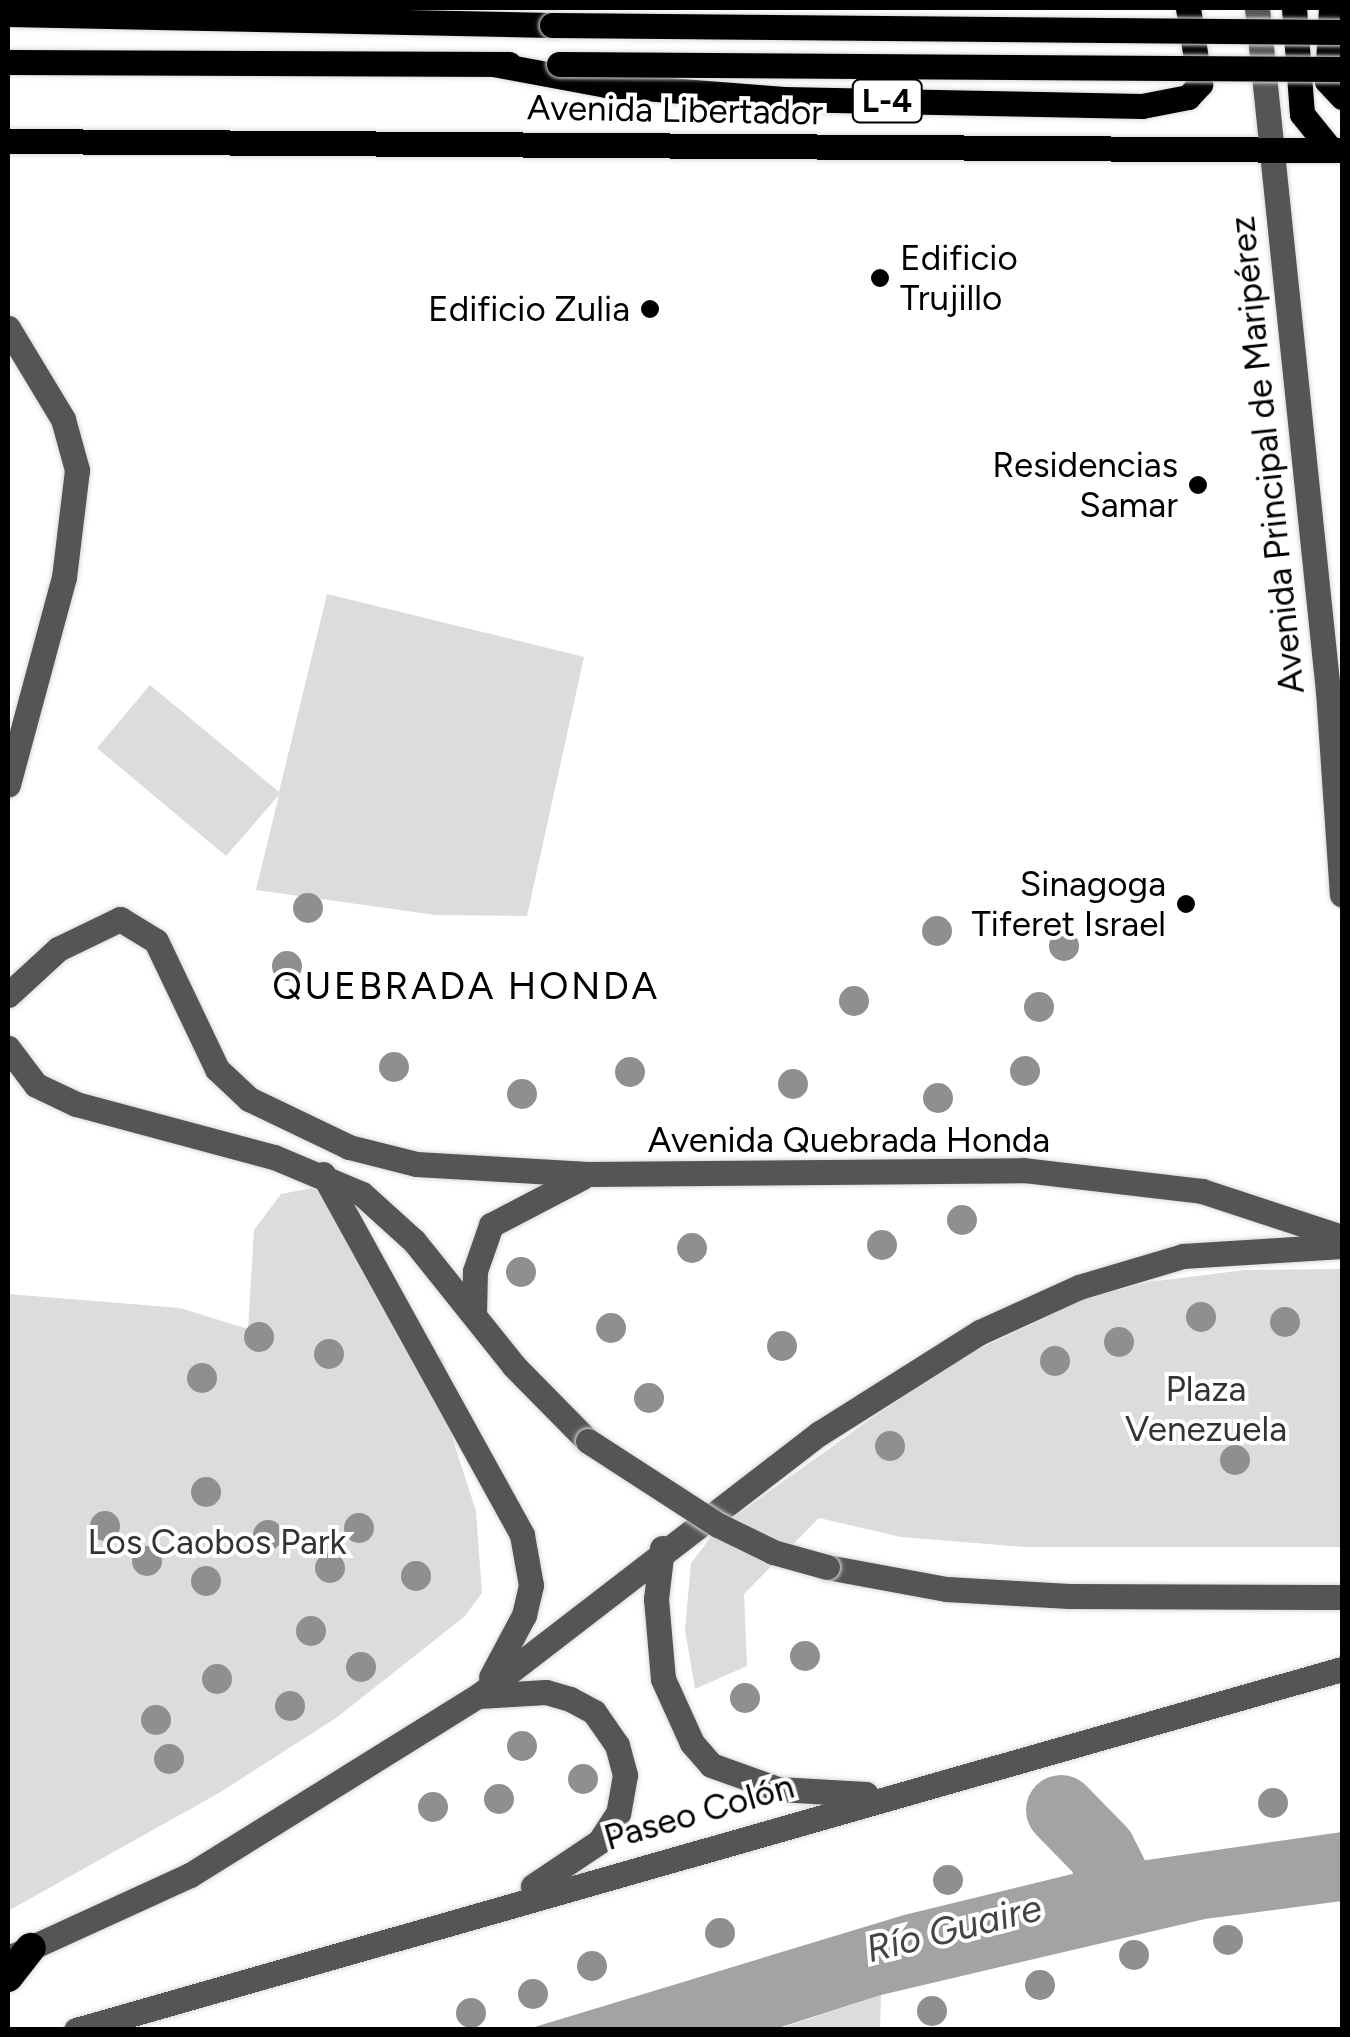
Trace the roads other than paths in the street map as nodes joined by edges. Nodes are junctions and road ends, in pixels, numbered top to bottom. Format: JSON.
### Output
{"nodes":[{"id":1,"x":280,"y":8,"type":"edge"},
{"id":2,"x":1188,"y":8,"type":"edge"},
{"id":3,"x":1258,"y":8,"type":"edge"},
{"id":4,"x":1294,"y":8,"type":"edge"},
{"id":5,"x":1331,"y":8,"type":"edge"},
{"id":6,"x":8,"y":14,"type":"edge"},
{"id":7,"x":155,"y":19,"type":"junction"},
{"id":8,"x":1342,"y":32,"type":"edge"},
{"id":9,"x":8,"y":62,"type":"edge"},
{"id":10,"x":493,"y":64,"type":"junction"},
{"id":11,"x":1342,"y":69,"type":"edge"},
{"id":12,"x":1342,"y":98,"type":"edge"},
{"id":13,"x":8,"y":141,"type":"edge"},
{"id":14,"x":1268,"y":150,"type":"junction"},
{"id":15,"x":1337,"y":150,"type":"edge"},
{"id":16,"x":8,"y":328,"type":"edge"},
{"id":17,"x":1336,"y":690,"type":"edge"},
{"id":18,"x":8,"y":785,"type":"edge"},
{"id":19,"x":1342,"y":895,"type":"edge"},
{"id":20,"x":8,"y":995,"type":"edge"},
{"id":21,"x":8,"y":1048,"type":"edge"},
{"id":22,"x":323,"y":1174,"type":"junction"},
{"id":23,"x":588,"y":1174,"type":"junction"},
{"id":24,"x":1342,"y":1238,"type":"edge"},
{"id":25,"x":1342,"y":1246,"type":"edge"},
{"id":26,"x":474,"y":1314,"type":"junction"},
{"id":27,"x":662,"y":1548,"type":"junction"},
{"id":28,"x":1342,"y":1597,"type":"edge"},
{"id":29,"x":1342,"y":1669,"type":"edge"},
{"id":30,"x":478,"y":1696,"type":"junction"},
{"id":31,"x":888,"y":1795,"type":"junction"},
{"id":32,"x":479,"y":1910,"type":"junction"},
{"id":33,"x":19,"y":1953,"type":"edge"},
{"id":34,"x":8,"y":1978,"type":"edge"},
{"id":35,"x":76,"y":2030,"type":"edge"}],
"edges":[{"from":1,"to":7,"type":"main road","number":"L-4"},
{"from":2,"to":10,"type":"main road","number":"L-4"},
{"from":3,"to":14,"type":"street","name":"Avenida Principal de Maripérez"},
{"from":4,"to":15,"type":"main road"},
{"from":5,"to":12,"type":"main road"},
{"from":6,"to":7,"type":"main road","number":"L-4"},
{"from":7,"to":8,"type":"main road","number":"L-4","bridge":true},
{"from":9,"to":10,"type":"main road","name":"Avenida Libertador","number":"L-4"},
{"from":10,"to":11,"type":"main road","name":"Avenida Libertador","number":"L-4","bridge":true},
{"from":13,"to":14,"type":"main road","name":"Avenida Libertador","number":"L-4"},
{"from":14,"to":15,"type":"main road","name":"Avenida Libertador","number":"L-4"},
{"from":14,"to":17,"type":"street","name":"Avenida Principal de Maripérez"},
{"from":16,"to":18,"type":"street"},
{"from":17,"to":19,"type":"street","name":"Avenida Principal de Maripérez"},
{"from":20,"to":23,"type":"street","name":"Avenida Quebrada Honda"},
{"from":21,"to":22,"type":"street"},
{"from":22,"to":26,"type":"street"},
{"from":22,"to":30,"type":"street"},
{"from":23,"to":24,"type":"street","name":"Avenida Quebrada Honda"},
{"from":23,"to":26,"type":"street","name":"Avenida Quebrada Honda"},
{"from":25,"to":27,"type":"street"},
{"from":26,"to":28,"type":"street","bridge":true},
{"from":27,"to":30,"type":"street"},
{"from":27,"to":31,"type":"street"},
{"from":29,"to":31,"type":"street","name":"Paseo Colón"},
{"from":30,"to":32,"type":"street"},
{"from":30,"to":33,"type":"street"},
{"from":31,"to":32,"type":"street","name":"Paseo Colón"},
{"from":32,"to":35,"type":"street","name":"Paseo Colón"},
{"from":33,"to":34,"type":"highway"}]}
